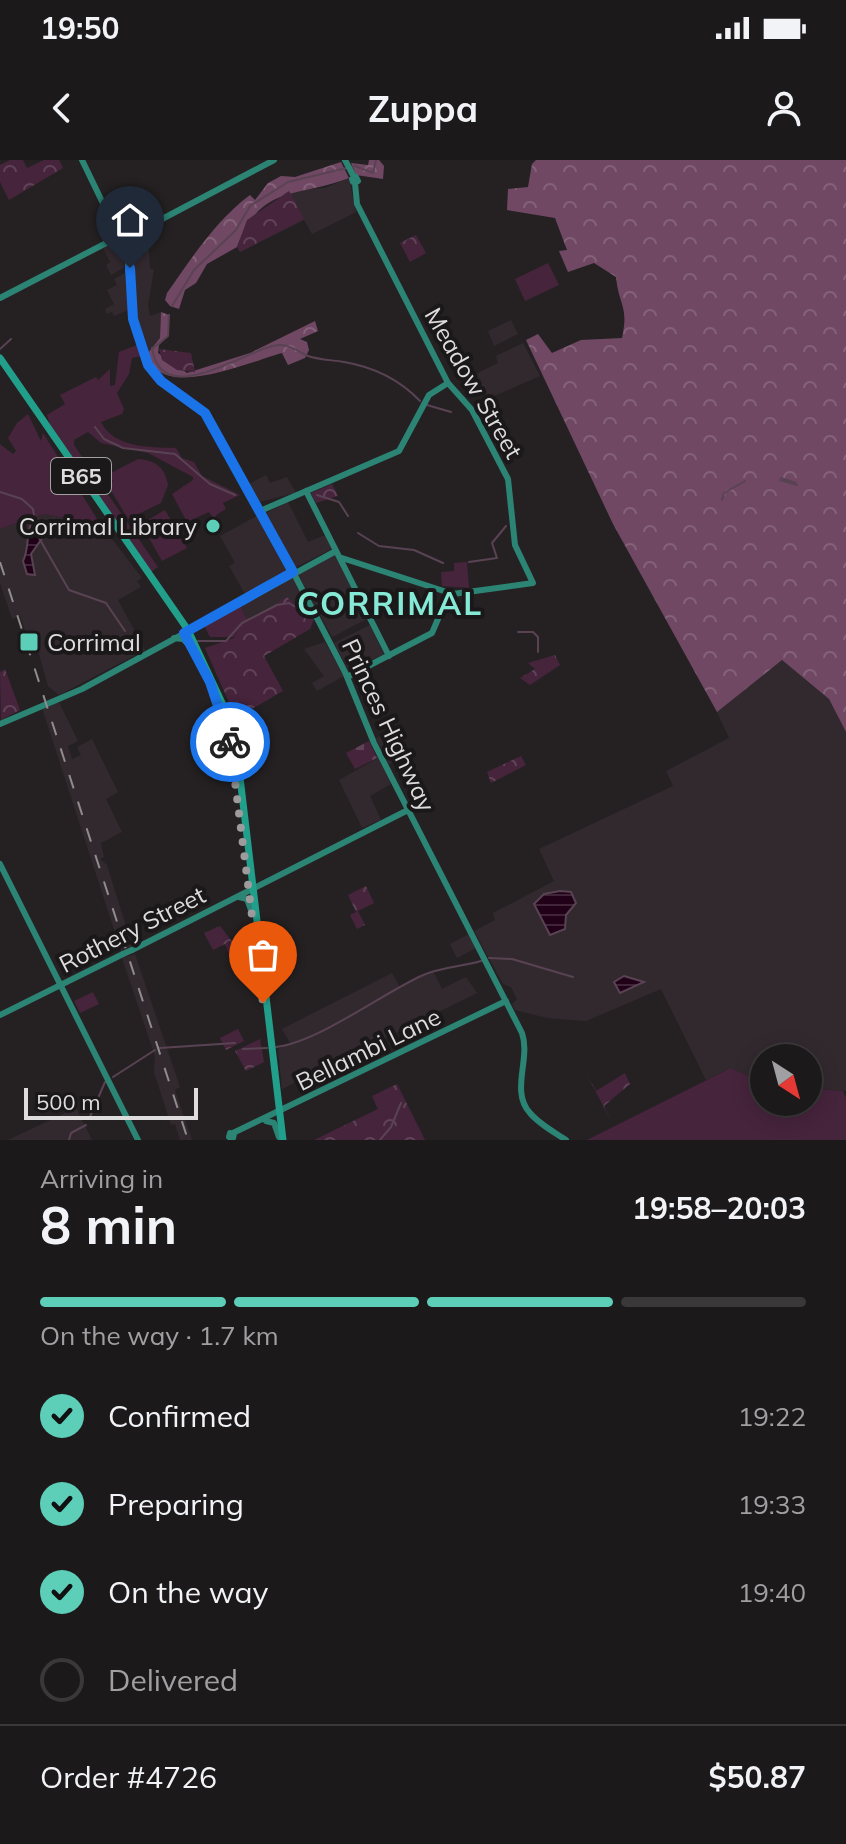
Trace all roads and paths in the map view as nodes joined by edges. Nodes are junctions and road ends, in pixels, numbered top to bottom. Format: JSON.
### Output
{"nodes":[{"id":1,"x":82,"y":160,"type":"edge"},
{"id":2,"x":274,"y":160,"type":"edge"},
{"id":3,"x":346,"y":162,"type":"edge"},
{"id":4,"x":121,"y":238,"type":"junction"},
{"id":5,"x":0,"y":298,"type":"edge"},
{"id":6,"x":0,"y":358,"type":"edge"},
{"id":7,"x":0,"y":366,"type":"edge"},
{"id":8,"x":448,"y":383,"type":"junction"},
{"id":9,"x":306,"y":491,"type":"junction"},
{"id":10,"x":260,"y":511,"type":"junction"},
{"id":11,"x":336,"y":551,"type":"junction"},
{"id":12,"x":342,"y":558,"type":"junction"},
{"id":13,"x":293,"y":572,"type":"junction"},
{"id":14,"x":449,"y":593,"type":"junction"},
{"id":15,"x":179,"y":619,"type":"junction"},
{"id":16,"x":198,"y":625,"type":"junction"},
{"id":17,"x":186,"y":632,"type":"junction"},
{"id":18,"x":174,"y":638,"type":"junction"},
{"id":19,"x":194,"y":650,"type":"junction"},
{"id":20,"x":389,"y":656,"type":"junction"},
{"id":21,"x":347,"y":677,"type":"junction"},
{"id":22,"x":0,"y":724,"type":"edge"},
{"id":23,"x":408,"y":810,"type":"junction"},
{"id":24,"x":0,"y":864,"type":"edge"},
{"id":25,"x":251,"y":867,"type":"junction"},
{"id":26,"x":267,"y":882,"type":"junction"},
{"id":27,"x":252,"y":890,"type":"junction"},
{"id":28,"x":233,"y":899,"type":"junction"},
{"id":29,"x":251,"y":910,"type":"junction"},
{"id":30,"x":62,"y":985,"type":"junction"},
{"id":31,"x":506,"y":1001,"type":"junction"},
{"id":32,"x":479,"y":1014,"type":"junction"},
{"id":33,"x":513,"y":1014,"type":"junction"},
{"id":34,"x":0,"y":1015,"type":"edge"},
{"id":35,"x":278,"y":1091,"type":"junction"},
{"id":36,"x":297,"y":1104,"type":"junction"},
{"id":37,"x":278,"y":1113,"type":"junction"},
{"id":38,"x":261,"y":1122,"type":"junction"},
{"id":39,"x":281,"y":1139,"type":"edge"},
{"id":40,"x":138,"y":1140,"type":"edge"},
{"id":41,"x":220,"y":1140,"type":"edge"},
{"id":42,"x":566,"y":1140,"type":"edge"}],
"edges":[{"from":1,"to":4,"type":"main road","name":"Princes Highway"},
{"from":2,"to":4,"type":"main road"},
{"from":3,"to":8,"type":"main road","name":"Meadow Street"},
{"from":4,"to":5,"type":"main road"},
{"from":4,"to":10,"type":"main road","name":"Princes Highway"},
{"from":6,"to":15,"type":"main road","number":"B65"},
{"from":7,"to":17,"type":"main road","number":"B65"},
{"from":8,"to":9,"type":"main road"},
{"from":8,"to":14,"type":"main road","name":"Meadow Street"},
{"from":9,"to":10,"type":"main road"},
{"from":9,"to":11,"type":"main road"},
{"from":10,"to":13,"type":"main road","name":"Princes Highway"},
{"from":11,"to":12,"type":"main road"},
{"from":11,"to":13,"type":"main road"},
{"from":12,"to":14,"type":"main road"},
{"from":12,"to":20,"type":"main road"},
{"from":13,"to":16,"type":"main road"},
{"from":13,"to":21,"type":"main road","name":"Princes Highway"},
{"from":14,"to":20,"type":"main road"},
{"from":15,"to":16,"type":"main road"},
{"from":15,"to":17,"type":"main road","number":"B65"},
{"from":16,"to":17,"type":"main road"},
{"from":17,"to":18,"type":"main road"},
{"from":17,"to":19,"type":"main road","number":"B65"},
{"from":17,"to":25,"type":"main road","number":"B65"},
{"from":18,"to":19,"type":"main road"},
{"from":18,"to":22,"type":"main road"},
{"from":19,"to":27,"type":"main road","number":"B65"},
{"from":20,"to":21,"type":"main road"},
{"from":21,"to":23,"type":"main road","name":"Princes Highway"},
{"from":23,"to":26,"type":"main road","name":"Rothery Street"},
{"from":23,"to":31,"type":"main road","name":"Princes Highway"},
{"from":24,"to":30,"type":"main road"},
{"from":25,"to":26,"type":"main road"},
{"from":25,"to":27,"type":"main road","number":"B65"},
{"from":26,"to":27,"type":"main road","name":"Rothery Street"},
{"from":27,"to":28,"type":"main road","name":"Rothery Street"},
{"from":27,"to":29,"type":"main road","number":"B65"},
{"from":27,"to":35,"type":"main road","number":"B65"},
{"from":28,"to":29,"type":"main road"},
{"from":28,"to":30,"type":"main road","name":"Rothery Street","bridge":true},
{"from":29,"to":37,"type":"main road","number":"B65"},
{"from":30,"to":34,"type":"main road","name":"Rothery Street"},
{"from":30,"to":40,"type":"main road"},
{"from":31,"to":32,"type":"main road","name":"Bellambi Lane"},
{"from":31,"to":33,"type":"main road","name":"Princes Highway"},
{"from":32,"to":33,"type":"main road"},
{"from":32,"to":36,"type":"main road","name":"Bellambi Lane"},
{"from":33,"to":42,"type":"main road","name":"Princes Highway"},
{"from":35,"to":36,"type":"main road"},
{"from":35,"to":37,"type":"main road","number":"B65"},
{"from":36,"to":37,"type":"main road","name":"Bellambi Lane"},
{"from":37,"to":38,"type":"main road","name":"Bellambi Lane"},
{"from":37,"to":39,"type":"main road","number":"B65"},
{"from":38,"to":39,"type":"main road"},
{"from":38,"to":41,"type":"main road","name":"Bellambi Lane"}]}
